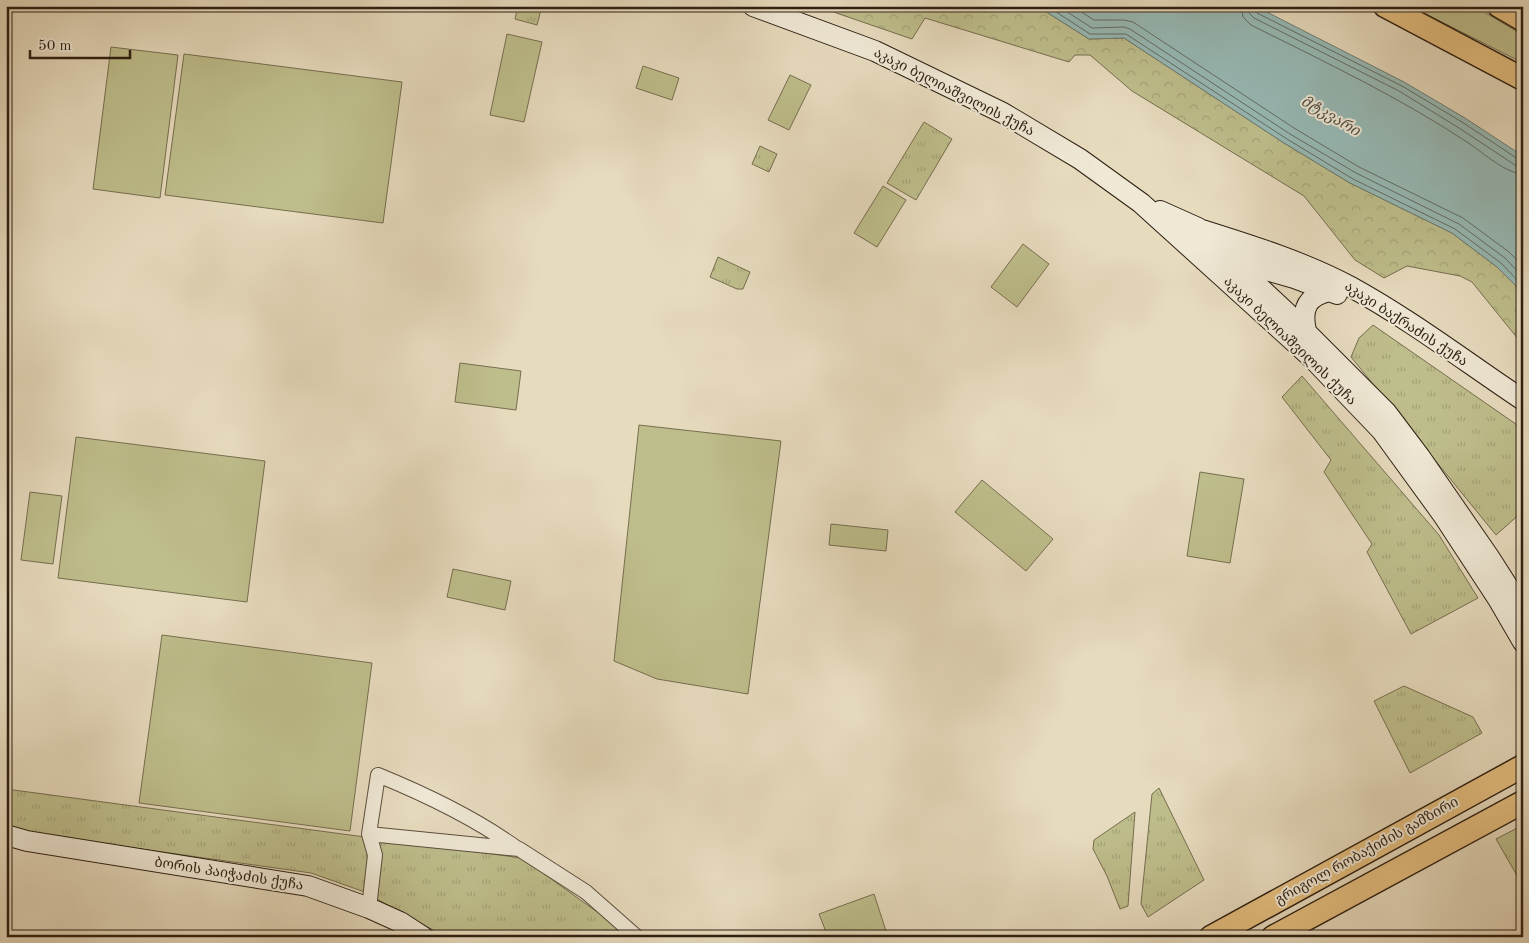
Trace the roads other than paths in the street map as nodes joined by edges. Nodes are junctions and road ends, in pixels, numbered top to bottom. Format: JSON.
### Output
{"nodes":[{"id":1,"x":753,"y":6,"type":"edge"},
{"id":2,"x":1385,"y":6,"type":"edge"},
{"id":3,"x":1499,"y":6,"type":"edge"},
{"id":4,"x":1523,"y":20,"type":"edge"},
{"id":5,"x":1523,"y":79,"type":"edge"},
{"id":6,"x":1141,"y":203,"type":"junction"},
{"id":7,"x":1198,"y":228,"type":"junction"},
{"id":8,"x":1198,"y":253,"type":"junction"},
{"id":9,"x":1228,"y":258,"type":"junction"},
{"id":10,"x":1330,"y":291,"type":"junction"},
{"id":11,"x":1306,"y":331,"type":"junction"},
{"id":12,"x":1523,"y":400,"type":"edge"},
{"id":13,"x":1523,"y":415,"type":"edge"},
{"id":14,"x":1523,"y":610,"type":"edge"},
{"id":15,"x":1523,"y":642,"type":"edge"},
{"id":16,"x":1523,"y":766,"type":"edge"},
{"id":17,"x":1523,"y":802,"type":"edge"},
{"id":18,"x":369,"y":834,"type":"junction"},
{"id":19,"x":6,"y":835,"type":"edge"},
{"id":20,"x":6,"y":841,"type":"edge"},
{"id":21,"x":27,"y":841,"type":"junction"},
{"id":22,"x":519,"y":849,"type":"junction"},
{"id":23,"x":369,"y":908,"type":"junction"},
{"id":24,"x":423,"y":937,"type":"edge"},
{"id":25,"x":637,"y":937,"type":"edge"},
{"id":26,"x":1210,"y":937,"type":"edge"},
{"id":27,"x":1273,"y":937,"type":"edge"}],
"edges":[{"from":1,"to":6,"type":"main road","name":"აკაკი ბელიაშვილის ქუჩა"},
{"from":2,"to":5,"type":"main road"},
{"from":3,"to":4,"type":"main road"},
{"from":6,"to":7,"type":"main road","name":"აკაკი ბელიაშვილის ქუჩა"},
{"from":6,"to":8,"type":"main road","name":"აკაკი ბელიაშვილის ქუჩა"},
{"from":7,"to":9,"type":"main road","name":"აკაკი ბელიაშვილის ქუჩა"},
{"from":7,"to":12,"type":"main road","name":"აკაკი ბაქრაძის ქუჩა"},
{"from":8,"to":9,"type":"main road","name":"აკაკი ბაქრაძის ქუჩა"},
{"from":8,"to":15,"type":"main road","name":"აკაკი ბელიაშვილის ქუჩა"},
{"from":9,"to":10,"type":"main road","name":"აკაკი ბაქრაძის ქუჩა"},
{"from":9,"to":11,"type":"main road","name":"აკაკი ბელიაშვილის ქუჩა"},
{"from":10,"to":11,"type":"main road"},
{"from":10,"to":13,"type":"main road","name":"აკაკი ბაქრაძის ქუჩა"},
{"from":11,"to":14,"type":"main road","name":"აკაკი ბელიაშვილის ქუჩა"},
{"from":16,"to":26,"type":"main road","name":"გრიგოლ რობაქიძის გამზირი"},
{"from":17,"to":27,"type":"main road"},
{"from":18,"to":22,"type":"street"},
{"from":18,"to":22,"type":"street"},
{"from":18,"to":23,"type":"street"},
{"from":19,"to":21,"type":"main road","name":"ბორის პაიჭაძის ქუჩა"},
{"from":20,"to":21,"type":"main road","name":"ბორის პაიჭაძის ქუჩა"},
{"from":21,"to":23,"type":"main road","name":"ბორის პაიჭაძის ქუჩა"},
{"from":22,"to":25,"type":"street"},
{"from":23,"to":24,"type":"main road","name":"ბორის პაიჭაძის ქუჩა"}]}
